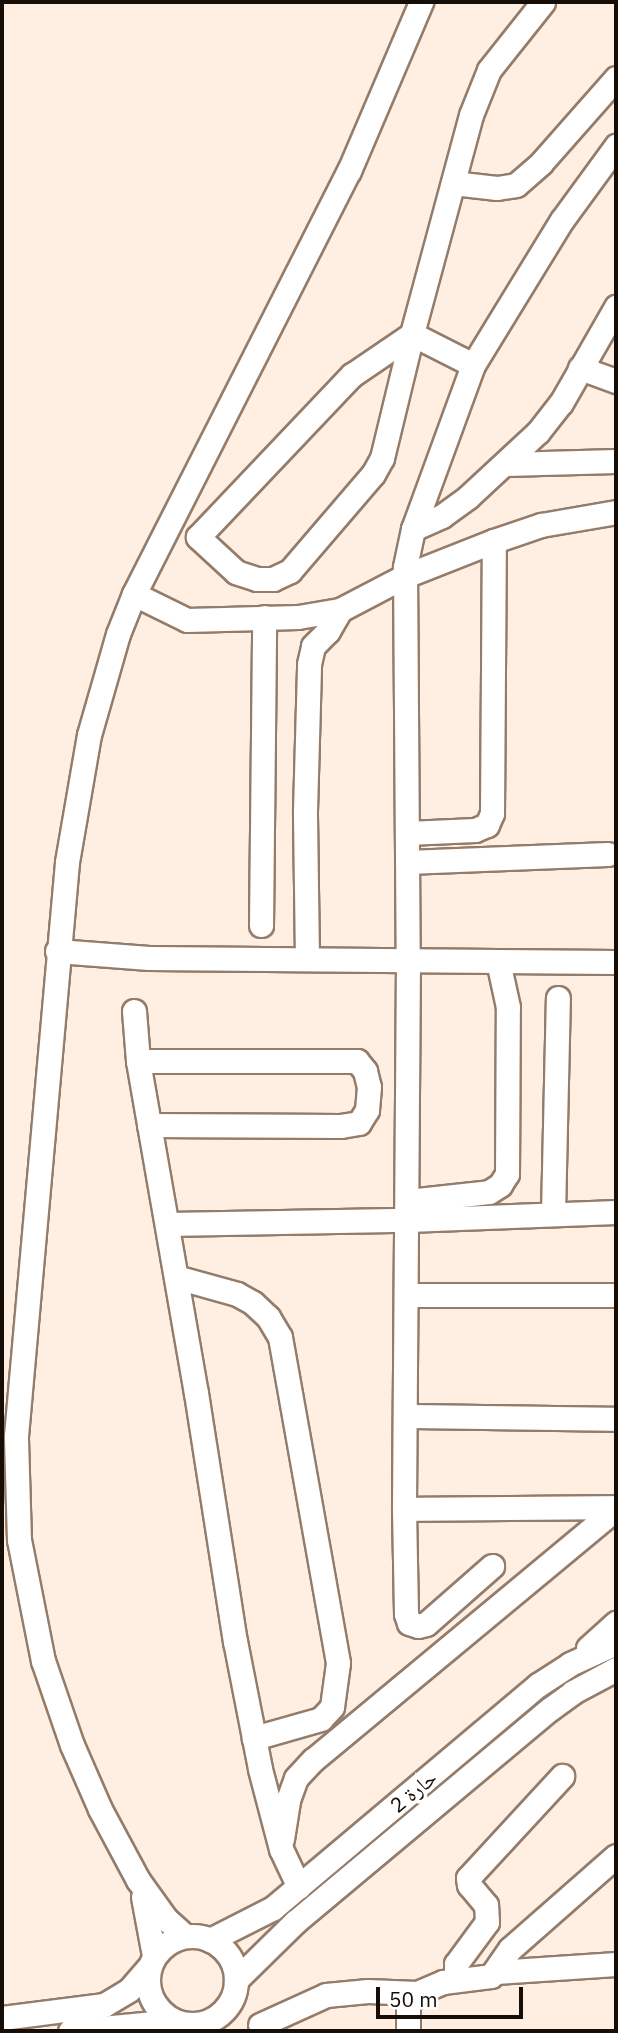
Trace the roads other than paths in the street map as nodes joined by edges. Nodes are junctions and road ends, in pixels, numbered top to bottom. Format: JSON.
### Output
{"nodes":[{"id":1,"x":421,"y":2,"type":"edge"},
{"id":2,"x":543,"y":2,"type":"edge"},
{"id":3,"x":616,"y":78,"type":"edge"},
{"id":4,"x":616,"y":146,"type":"edge"},
{"id":5,"x":453,"y":183,"type":"junction"},
{"id":6,"x":616,"y":307,"type":"edge"},
{"id":7,"x":412,"y":334,"type":"junction"},
{"id":8,"x":473,"y":365,"type":"junction"},
{"id":9,"x":580,"y":368,"type":"junction"},
{"id":10,"x":616,"y":381,"type":"edge"},
{"id":11,"x":616,"y":461,"type":"edge"},
{"id":12,"x":506,"y":464,"type":"junction"},
{"id":13,"x":616,"y":512,"type":"edge"},
{"id":14,"x":413,"y":529,"type":"junction"},
{"id":15,"x":494,"y":541,"type":"junction"},
{"id":16,"x":405,"y":576,"type":"junction"},
{"id":17,"x":134,"y":594,"type":"junction"},
{"id":18,"x":340,"y":610,"type":"junction"},
{"id":19,"x":264,"y":618,"type":"junction"},
{"id":20,"x":407,"y":833,"type":"junction"},
{"id":21,"x":608,"y":854,"type":"dead end"},
{"id":22,"x":407,"y":862,"type":"junction"},
{"id":23,"x":261,"y":925,"type":"dead end"},
{"id":24,"x":57,"y":951,"type":"junction"},
{"id":25,"x":307,"y":959,"type":"junction"},
{"id":26,"x":408,"y":960,"type":"junction"},
{"id":27,"x":498,"y":961,"type":"junction"},
{"id":28,"x":616,"y":961,"type":"edge"},
{"id":29,"x":558,"y":998,"type":"dead end"},
{"id":30,"x":134,"y":1011,"type":"dead end"},
{"id":31,"x":138,"y":1061,"type":"junction"},
{"id":32,"x":149,"y":1125,"type":"junction"},
{"id":33,"x":408,"y":1210,"type":"junction"},
{"id":34,"x":616,"y":1212,"type":"edge"},
{"id":35,"x":553,"y":1214,"type":"junction"},
{"id":36,"x":167,"y":1224,"type":"junction"},
{"id":37,"x":176,"y":1277,"type":"junction"},
{"id":38,"x":407,"y":1295,"type":"junction"},
{"id":39,"x":616,"y":1295,"type":"edge"},
{"id":40,"x":405,"y":1416,"type":"junction"},
{"id":41,"x":616,"y":1419,"type":"edge"},
{"id":42,"x":616,"y":1508,"type":"edge"},
{"id":43,"x":404,"y":1509,"type":"junction"},
{"id":44,"x":492,"y":1566,"type":"dead end"},
{"id":45,"x":616,"y":1623,"type":"edge"},
{"id":46,"x":616,"y":1643,"type":"edge"},
{"id":47,"x":570,"y":1664,"type":"junction"},
{"id":48,"x":616,"y":1669,"type":"edge"},
{"id":49,"x":254,"y":1738,"type":"junction"},
{"id":50,"x":562,"y":1776,"type":"dead end"},
{"id":51,"x":281,"y":1849,"type":"junction"},
{"id":52,"x":616,"y":1856,"type":"edge"},
{"id":53,"x":138,"y":1880,"type":"junction"},
{"id":54,"x":299,"y":1887,"type":"junction"},
{"id":55,"x":185,"y":1936,"type":"junction"},
{"id":56,"x":210,"y":1940,"type":"junction"},
{"id":57,"x":151,"y":1962,"type":"junction"},
{"id":58,"x":616,"y":1964,"type":"edge"},
{"id":59,"x":496,"y":1972,"type":"junction"},
{"id":60,"x":456,"y":1980,"type":"junction"},
{"id":61,"x":235,"y":1987,"type":"junction"},
{"id":62,"x":417,"y":1993,"type":"junction"},
{"id":63,"x":2,"y":2018,"type":"edge"},
{"id":64,"x":173,"y":2021,"type":"junction"},
{"id":65,"x":206,"y":2028,"type":"edge"},
{"id":66,"x":262,"y":2028,"type":"edge"},
{"id":67,"x":70,"y":2031,"type":"edge"},
{"id":68,"x":408,"y":2031,"type":"edge"}],
"edges":[{"from":1,"to":17,"type":"street"},
{"from":2,"to":5,"type":"street"},
{"from":3,"to":5,"type":"street"},
{"from":4,"to":8,"type":"street"},
{"from":5,"to":7,"type":"street"},
{"from":6,"to":9,"type":"street"},
{"from":7,"to":7,"type":"street"},
{"from":7,"to":8,"type":"street"},
{"from":8,"to":14,"type":"street"},
{"from":9,"to":10,"type":"street"},
{"from":9,"to":12,"type":"street"},
{"from":11,"to":12,"type":"street"},
{"from":12,"to":14,"type":"street"},
{"from":13,"to":15,"type":"street"},
{"from":14,"to":16,"type":"street"},
{"from":15,"to":16,"type":"street"},
{"from":15,"to":20,"type":"street"},
{"from":16,"to":18,"type":"street"},
{"from":16,"to":20,"type":"street"},
{"from":17,"to":19,"type":"street"},
{"from":17,"to":24,"type":"street"},
{"from":18,"to":19,"type":"street"},
{"from":18,"to":25,"type":"street"},
{"from":19,"to":23,"type":"street"},
{"from":20,"to":22,"type":"street"},
{"from":21,"to":22,"type":"street"},
{"from":22,"to":26,"type":"street"},
{"from":24,"to":25,"type":"street"},
{"from":24,"to":53,"type":"street"},
{"from":25,"to":26,"type":"street"},
{"from":26,"to":27,"type":"street"},
{"from":26,"to":33,"type":"street"},
{"from":27,"to":28,"type":"street"},
{"from":27,"to":33,"type":"street"},
{"from":29,"to":35,"type":"street"},
{"from":30,"to":31,"type":"street"},
{"from":31,"to":32,"type":"street"},
{"from":31,"to":32,"type":"street"},
{"from":32,"to":36,"type":"street"},
{"from":33,"to":35,"type":"street"},
{"from":33,"to":36,"type":"street"},
{"from":33,"to":38,"type":"street"},
{"from":34,"to":35,"type":"street"},
{"from":36,"to":37,"type":"street"},
{"from":37,"to":49,"type":"street"},
{"from":37,"to":49,"type":"street"},
{"from":38,"to":39,"type":"street"},
{"from":38,"to":40,"type":"street"},
{"from":40,"to":41,"type":"street"},
{"from":40,"to":43,"type":"street"},
{"from":42,"to":43,"type":"street"},
{"from":42,"to":51,"type":"street"},
{"from":43,"to":44,"type":"street"},
{"from":45,"to":47,"type":"street"},
{"from":46,"to":47,"type":"street","name":"حارة 2"},
{"from":47,"to":54,"type":"street","name":"حارة 2"},
{"from":48,"to":61,"type":"street","name":"حارة 2"},
{"from":49,"to":51,"type":"street"},
{"from":50,"to":60,"type":"street"},
{"from":51,"to":54,"type":"street"},
{"from":52,"to":59,"type":"street"},
{"from":53,"to":55,"type":"street"},
{"from":53,"to":57,"type":"street"},
{"from":54,"to":56,"type":"street","name":"حارة 2"},
{"from":55,"to":56,"type":"street"},
{"from":55,"to":57,"type":"street"},
{"from":56,"to":61,"type":"street"},
{"from":57,"to":63,"type":"street"},
{"from":57,"to":64,"type":"street"},
{"from":58,"to":59,"type":"street"},
{"from":59,"to":60,"type":"street"},
{"from":60,"to":62,"type":"street"},
{"from":61,"to":65,"type":"street"},
{"from":61,"to":66,"type":"street"},
{"from":62,"to":66,"type":"street"},
{"from":62,"to":68,"type":"street"},
{"from":64,"to":65,"type":"street"},
{"from":64,"to":67,"type":"street"}]}
